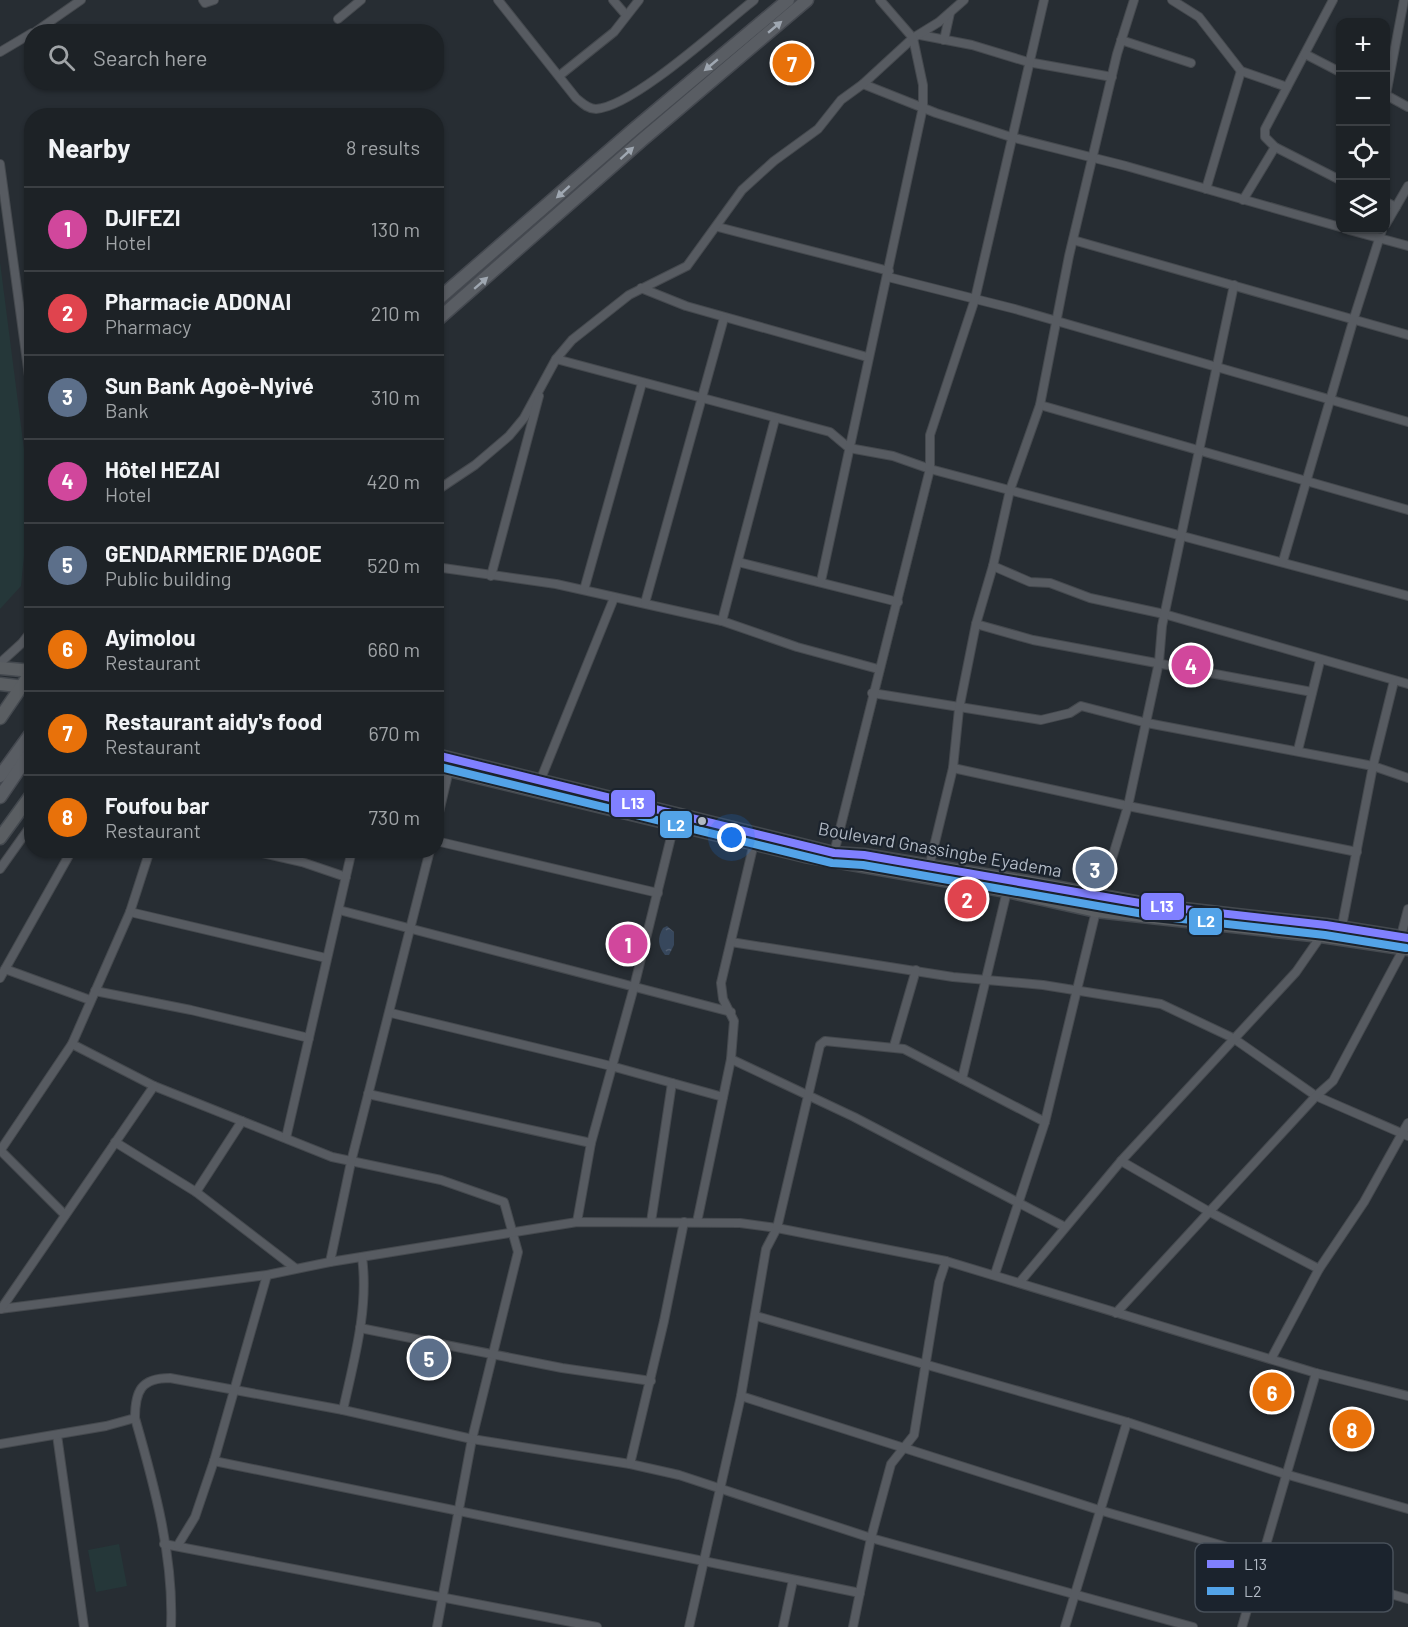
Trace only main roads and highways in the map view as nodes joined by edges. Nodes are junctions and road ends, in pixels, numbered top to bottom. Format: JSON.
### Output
{"nodes":[{"id":1,"x":788,"y":0,"type":"edge"},
{"id":2,"x":807,"y":0,"type":"edge"},
{"id":3,"x":444,"y":294,"type":"edge"},
{"id":4,"x":444,"y":314,"type":"edge"},
{"id":5,"x":0,"y":669,"type":"edge"},
{"id":6,"x":24,"y":671,"type":"edge"},
{"id":7,"x":0,"y":684,"type":"edge"},
{"id":8,"x":24,"y":688,"type":"edge"},
{"id":9,"x":24,"y":690,"type":"edge"},
{"id":10,"x":0,"y":718,"type":"edge"},
{"id":11,"x":24,"y":743,"type":"edge"},
{"id":12,"x":444,"y":757,"type":"edge"},
{"id":13,"x":24,"y":762,"type":"edge"},
{"id":14,"x":444,"y":768,"type":"edge"},
{"id":15,"x":0,"y":776,"type":"edge"},
{"id":16,"x":0,"y":797,"type":"edge"},
{"id":17,"x":24,"y":805,"type":"edge"},
{"id":18,"x":675,"y":819,"type":"junction"},
{"id":19,"x":0,"y":838,"type":"edge"},
{"id":20,"x":928,"y":872,"type":"junction"},
{"id":21,"x":1341,"y":933,"type":"junction"},
{"id":22,"x":1405,"y":943,"type":"edge"}],
"edges":[{"from":1,"to":3,"type":"main road","one_way":true},
{"from":4,"to":2,"type":"main road","one_way":true},
{"from":5,"to":6,"type":"highway"},
{"from":7,"to":8,"type":"highway"},
{"from":9,"to":10,"type":"highway"},
{"from":11,"to":15,"type":"main road"},
{"from":12,"to":18,"type":"highway","name":"Boulevard Gnassingbe Eyadema"},
{"from":13,"to":16,"type":"main road"},
{"from":14,"to":18,"type":"highway","name":"Boulevard Gnassingbe Eyadema"},
{"from":17,"to":19,"type":"highway"},
{"from":18,"to":20,"type":"highway","name":"Boulevard Gnassingbe Eyadema"},
{"from":18,"to":20,"type":"highway","name":"Boulevard Gnassingbe Eyadema"},
{"from":20,"to":21,"type":"highway","name":"Boulevard Gnassingbe Eyadema"},
{"from":20,"to":21,"type":"highway","name":"Boulevard Gnassingbe Eyadema"},
{"from":21,"to":22,"type":"highway","name":"Boulevard Gnassingbe Eyadema"}]}
